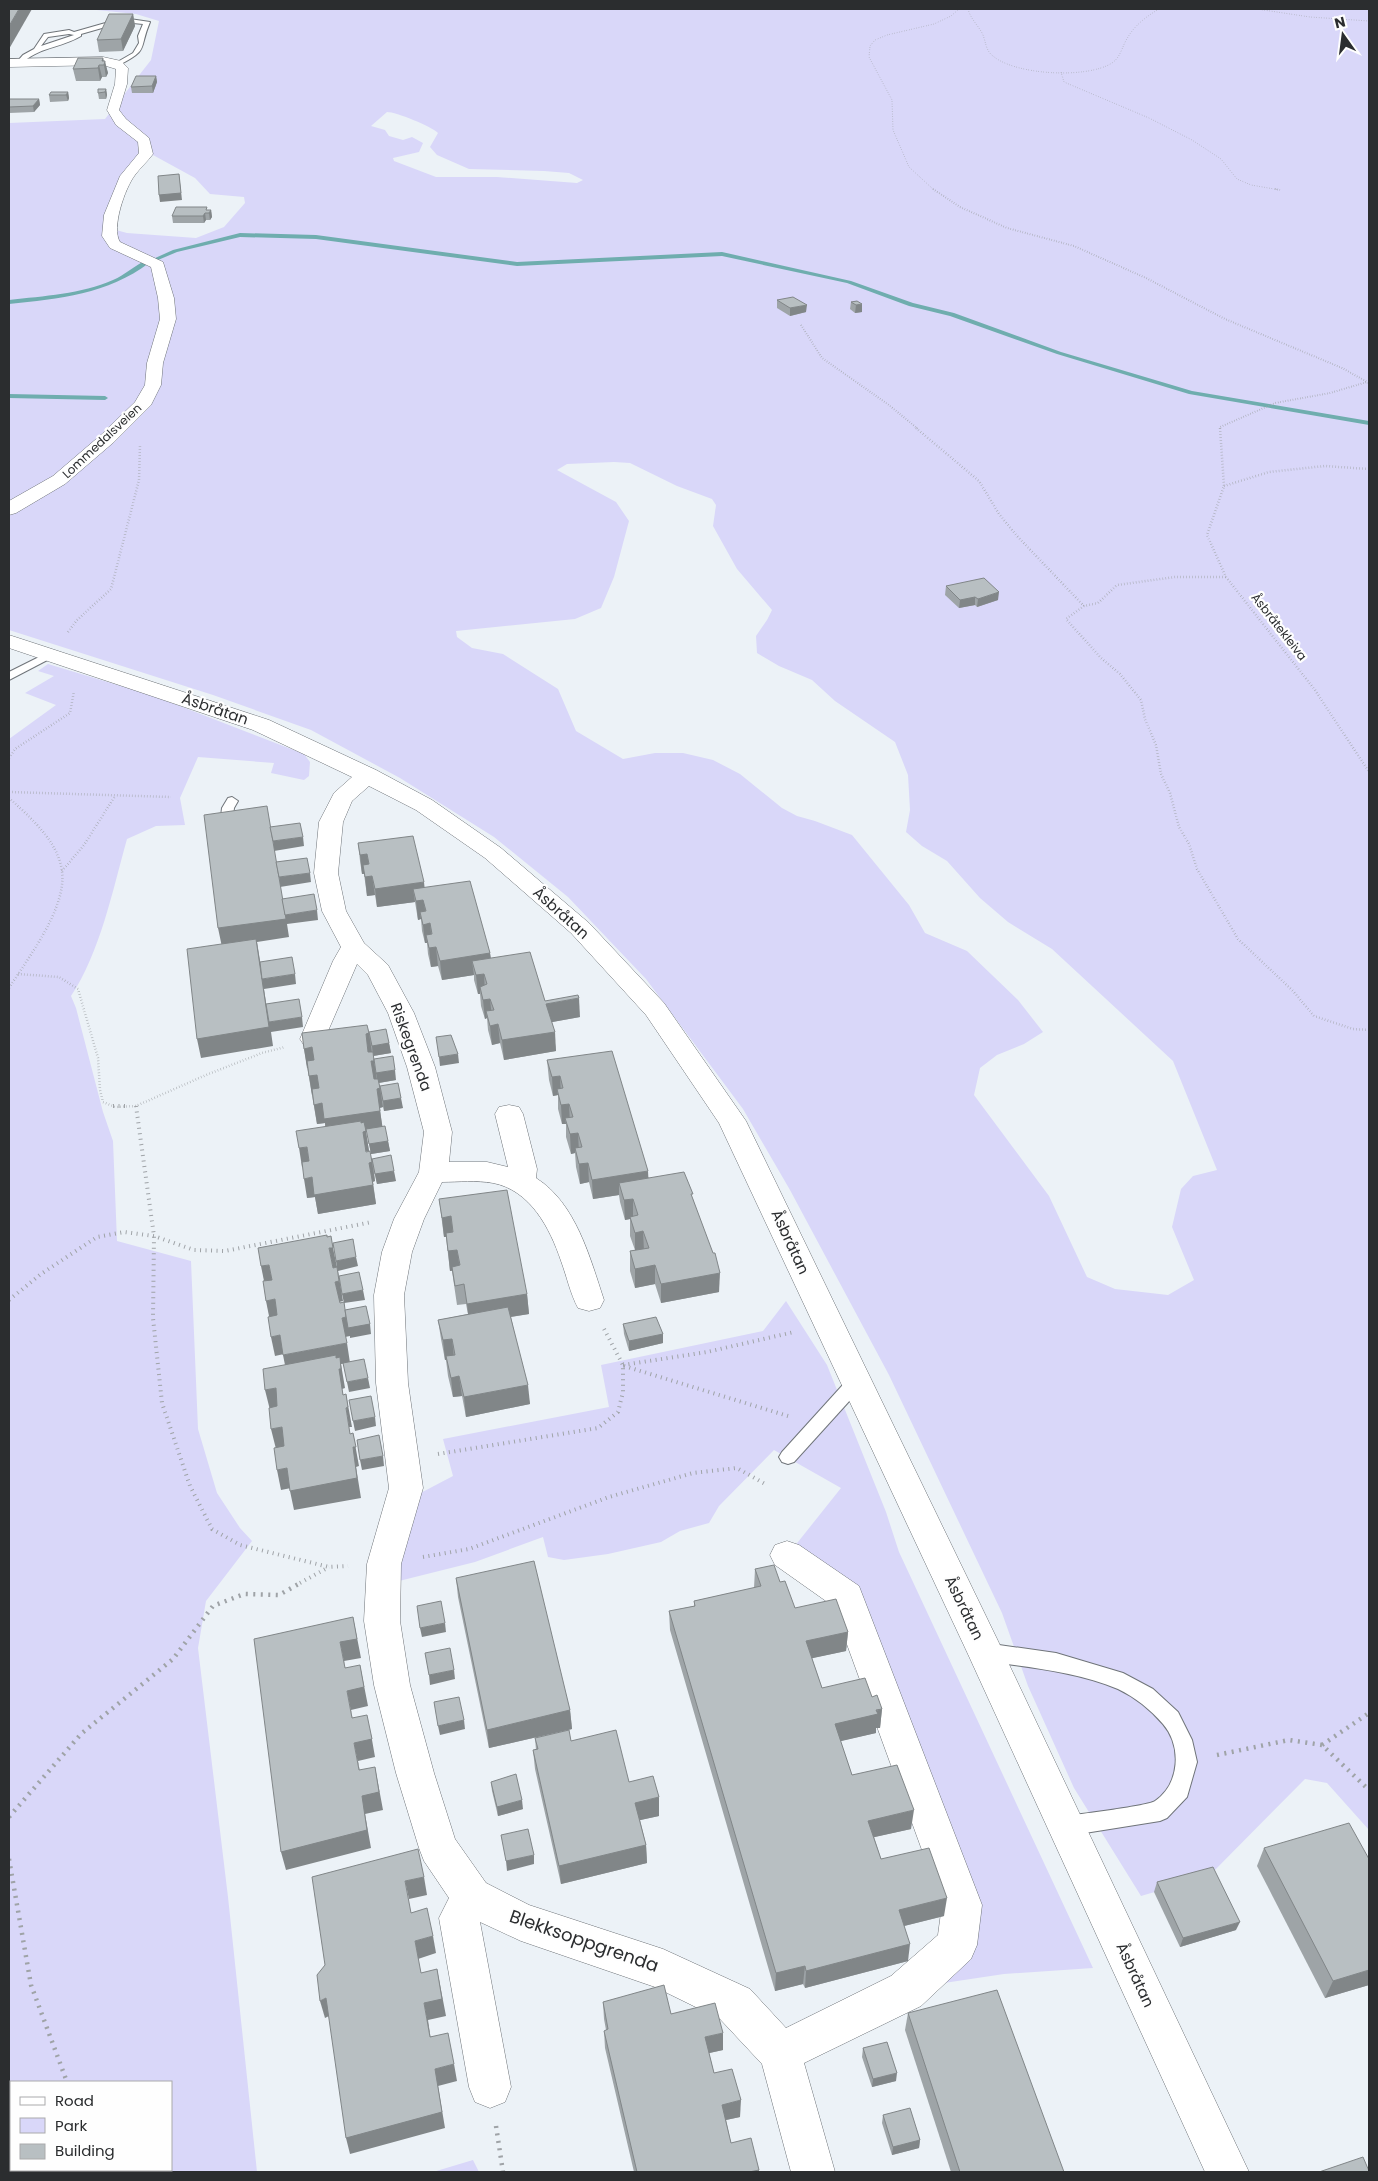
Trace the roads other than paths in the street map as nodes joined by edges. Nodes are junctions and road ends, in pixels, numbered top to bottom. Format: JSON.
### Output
{"nodes":[{"id":1,"x":76,"y":33,"type":"junction"},
{"id":2,"x":37,"y":48,"type":"junction"},
{"id":3,"x":14,"y":63,"type":"edge"},
{"id":4,"x":117,"y":64,"type":"junction"},
{"id":5,"x":9,"y":509,"type":"edge"},
{"id":6,"x":9,"y":641,"type":"edge"},
{"id":7,"x":50,"y":654,"type":"junction"},
{"id":8,"x":9,"y":677,"type":"edge"},
{"id":9,"x":368,"y":775,"type":"junction"},
{"id":10,"x":232,"y":800,"type":"dead end"},
{"id":11,"x":226,"y":825,"type":"edge"},
{"id":12,"x":354,"y":947,"type":"junction"},
{"id":13,"x":313,"y":1039,"type":"edge"},
{"id":14,"x":509,"y":1114,"type":"dead end"},
{"id":15,"x":433,"y":1172,"type":"junction"},
{"id":16,"x":520,"y":1180,"type":"junction"},
{"id":17,"x":588,"y":1300,"type":"road end"},
{"id":18,"x":856,"y":1382,"type":"junction"},
{"id":19,"x":788,"y":1457,"type":"dead end"},
{"id":20,"x":787,"y":1555,"type":"dead end"},
{"id":21,"x":384,"y":1564,"type":"joint"},
{"id":22,"x":985,"y":1652,"type":"junction"},
{"id":23,"x":1066,"y":1826,"type":"junction"},
{"id":24,"x":472,"y":1897,"type":"junction"},
{"id":25,"x":780,"y":2053,"type":"junction"},
{"id":26,"x":490,"y":2087,"type":"road end"},
{"id":27,"x":813,"y":2172,"type":"edge"},
{"id":28,"x":1227,"y":2172,"type":"edge"}],
"edges":[{"from":1,"to":2,"type":"lane"},
{"from":1,"to":2,"type":"lane"},
{"from":1,"to":4,"type":"lane"},
{"from":2,"to":3,"type":"lane"},
{"from":3,"to":4,"type":"street"},
{"from":4,"to":5,"type":"street","name":"Lommedalsveien"},
{"from":6,"to":7,"type":"street","name":"Åsbråtan"},
{"from":7,"to":8,"type":"lane"},
{"from":7,"to":9,"type":"street","name":"Åsbråtan"},
{"from":9,"to":12,"type":"street","name":"Riskegrenda"},
{"from":9,"to":18,"type":"street","name":"Åsbråtan"},
{"from":10,"to":11,"type":"lane"},
{"from":12,"to":13,"type":"street"},
{"from":12,"to":15,"type":"street","name":"Riskegrenda"},
{"from":14,"to":16,"type":"street"},
{"from":15,"to":16,"type":"street"},
{"from":15,"to":21,"type":"street","name":"Riskegrenda"},
{"from":16,"to":17,"type":"street"},
{"from":18,"to":19,"type":"lane"},
{"from":18,"to":22,"type":"street","name":"Åsbråtan"},
{"from":20,"to":25,"type":"street"},
{"from":21,"to":24,"type":"street","name":"Blekksoppgrenda"},
{"from":22,"to":23,"type":"street","name":"Åsbråtan"},
{"from":22,"to":23,"type":"lane"},
{"from":23,"to":28,"type":"street","name":"Åsbråtan"},
{"from":24,"to":25,"type":"street","name":"Blekksoppgrenda"},
{"from":24,"to":26,"type":"street"},
{"from":25,"to":27,"type":"street","name":"Blekksoppgrenda"}]}
